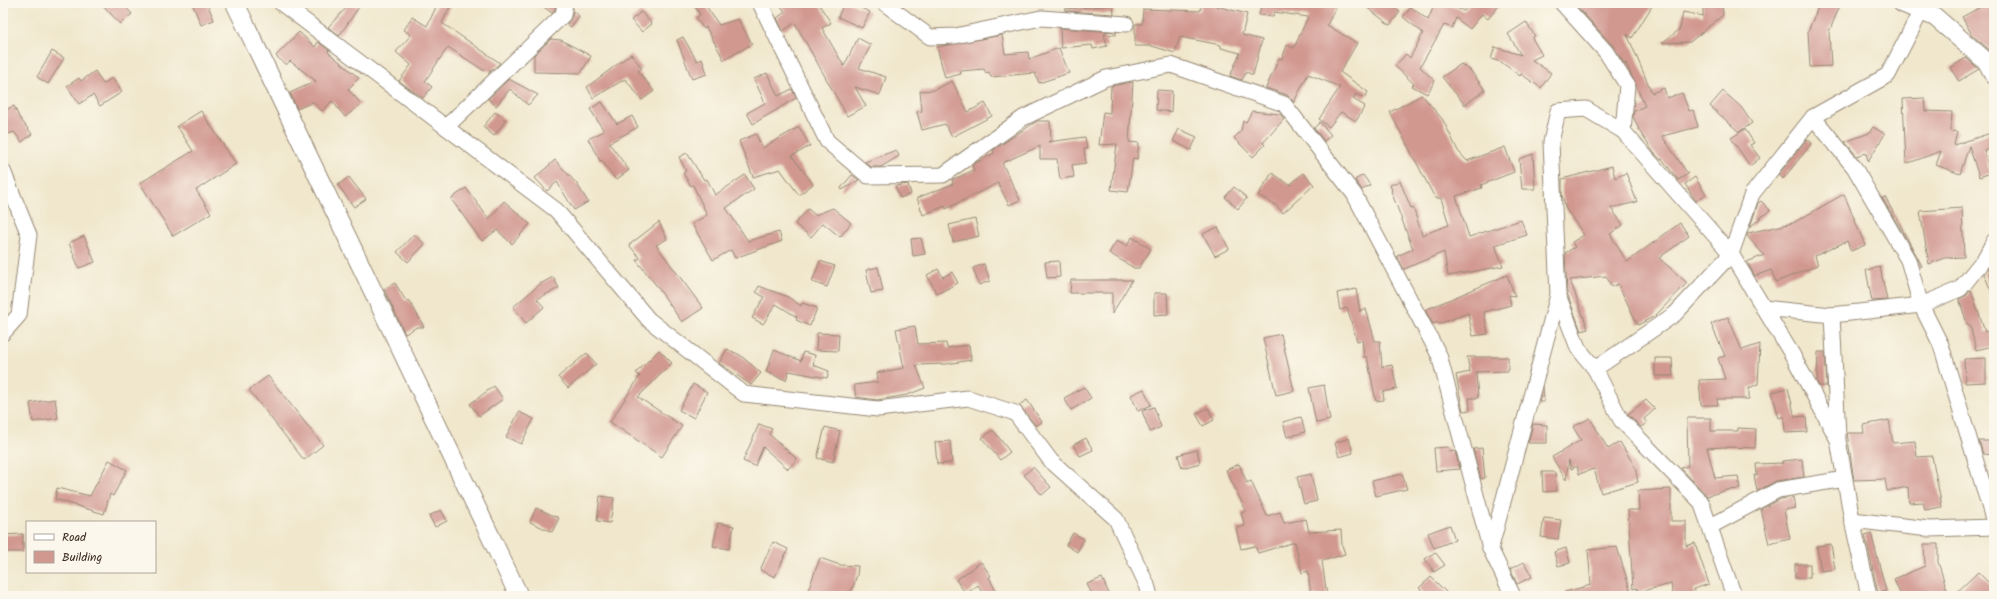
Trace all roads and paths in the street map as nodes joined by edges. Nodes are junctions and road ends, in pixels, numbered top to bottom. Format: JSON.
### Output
{"nodes":[{"id":1,"x":235,"y":3,"type":"edge"},
{"id":2,"x":281,"y":3,"type":"edge"},
{"id":3,"x":565,"y":3,"type":"edge"},
{"id":4,"x":760,"y":3,"type":"edge"},
{"id":5,"x":884,"y":3,"type":"edge"},
{"id":6,"x":1562,"y":3,"type":"edge"},
{"id":7,"x":1902,"y":3,"type":"edge"},
{"id":8,"x":1922,"y":11,"type":"junction"},
{"id":9,"x":1126,"y":24,"type":"dead end"},
{"id":10,"x":1994,"y":75,"type":"edge"},
{"id":11,"x":1813,"y":117,"type":"junction"},
{"id":12,"x":446,"y":127,"type":"junction"},
{"id":13,"x":1623,"y":130,"type":"junction"},
{"id":14,"x":3,"y":171,"type":"edge"},
{"id":15,"x":1994,"y":241,"type":"edge"},
{"id":16,"x":1730,"y":254,"type":"junction"},
{"id":17,"x":1558,"y":295,"type":"junction"},
{"id":18,"x":1921,"y":304,"type":"junction"},
{"id":19,"x":1763,"y":308,"type":"junction"},
{"id":20,"x":1832,"y":315,"type":"junction"},
{"id":21,"x":3,"y":333,"type":"edge"},
{"id":22,"x":1595,"y":369,"type":"junction"},
{"id":23,"x":1838,"y":440,"type":"junction"},
{"id":24,"x":1845,"y":479,"type":"junction"},
{"id":25,"x":1852,"y":520,"type":"junction"},
{"id":26,"x":1994,"y":522,"type":"edge"},
{"id":27,"x":1711,"y":526,"type":"junction"},
{"id":28,"x":1994,"y":526,"type":"edge"},
{"id":29,"x":1490,"y":548,"type":"junction"},
{"id":30,"x":519,"y":596,"type":"edge"},
{"id":31,"x":1150,"y":596,"type":"edge"},
{"id":32,"x":1513,"y":596,"type":"edge"},
{"id":33,"x":1734,"y":596,"type":"edge"},
{"id":34,"x":1869,"y":596,"type":"edge"}],
"edges":[{"from":1,"to":30,"type":"street"},
{"from":2,"to":12,"type":"street"},
{"from":3,"to":12,"type":"street"},
{"from":4,"to":29,"type":"street"},
{"from":5,"to":9,"type":"street"},
{"from":6,"to":13,"type":"street"},
{"from":7,"to":8,"type":"street"},
{"from":8,"to":10,"type":"street"},
{"from":8,"to":11,"type":"street"},
{"from":11,"to":16,"type":"street"},
{"from":11,"to":18,"type":"street"},
{"from":12,"to":31,"type":"street"},
{"from":13,"to":16,"type":"street"},
{"from":13,"to":17,"type":"street"},
{"from":14,"to":21,"type":"street"},
{"from":15,"to":18,"type":"street"},
{"from":16,"to":19,"type":"street"},
{"from":16,"to":22,"type":"street"},
{"from":17,"to":22,"type":"street"},
{"from":17,"to":29,"type":"street"},
{"from":18,"to":20,"type":"street"},
{"from":18,"to":26,"type":"street"},
{"from":19,"to":20,"type":"street"},
{"from":19,"to":23,"type":"street"},
{"from":20,"to":23,"type":"street"},
{"from":22,"to":27,"type":"street"},
{"from":23,"to":24,"type":"street"},
{"from":24,"to":25,"type":"street"},
{"from":24,"to":27,"type":"street"},
{"from":25,"to":28,"type":"street"},
{"from":25,"to":34,"type":"street"},
{"from":27,"to":33,"type":"street"},
{"from":29,"to":32,"type":"street"}]}
